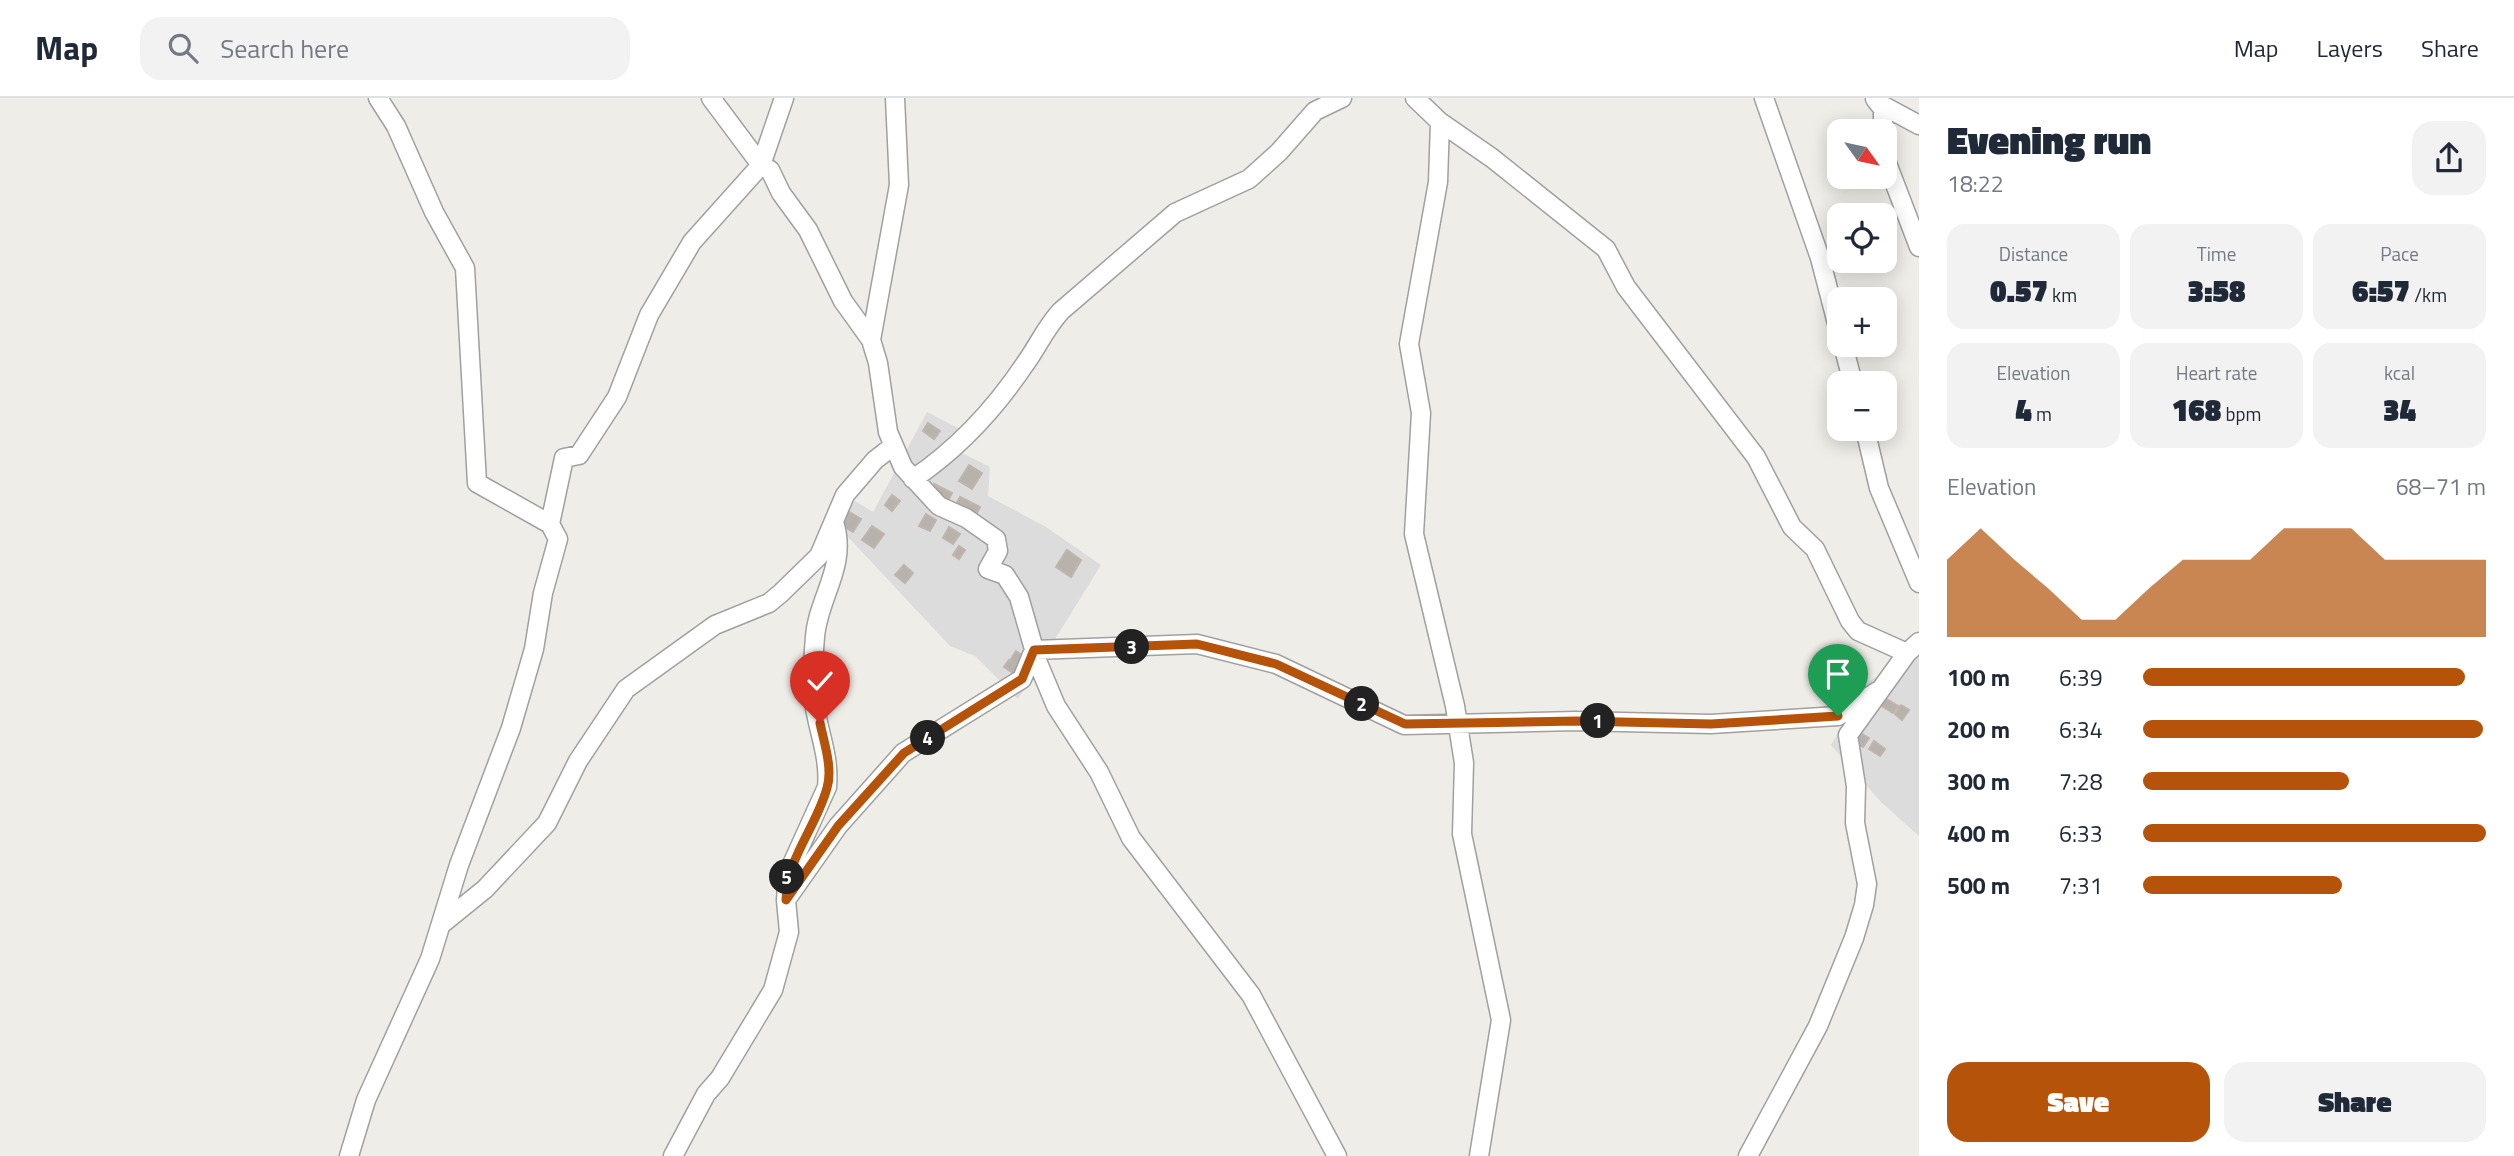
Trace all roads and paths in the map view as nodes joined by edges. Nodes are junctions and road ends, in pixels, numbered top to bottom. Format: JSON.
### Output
{"nodes":[{"id":1,"x":379,"y":98,"type":"edge"},
{"id":2,"x":393,"y":98,"type":"edge"},
{"id":3,"x":711,"y":98,"type":"edge"},
{"id":4,"x":784,"y":98,"type":"edge"},
{"id":5,"x":895,"y":98,"type":"edge"},
{"id":6,"x":1342,"y":98,"type":"edge"},
{"id":7,"x":1415,"y":98,"type":"edge"},
{"id":8,"x":1764,"y":98,"type":"edge"},
{"id":9,"x":1877,"y":101,"type":"edge"},
{"id":10,"x":390,"y":116,"type":"junction"},
{"id":11,"x":1883,"y":119,"type":"edge"},
{"id":12,"x":1440,"y":122,"type":"junction"},
{"id":13,"x":1919,"y":125,"type":"edge"},
{"id":14,"x":761,"y":165,"type":"junction"},
{"id":15,"x":1897,"y":189,"type":"edge"},
{"id":16,"x":1919,"y":247,"type":"edge"},
{"id":17,"x":1828,"y":287,"type":"edge"},
{"id":18,"x":871,"y":340,"type":"junction"},
{"id":19,"x":1868,"y":441,"type":"edge"},
{"id":20,"x":893,"y":446,"type":"junction"},
{"id":21,"x":913,"y":479,"type":"junction"},
{"id":22,"x":834,"y":522,"type":"junction"},
{"id":23,"x":550,"y":524,"type":"junction"},
{"id":24,"x":1919,"y":583,"type":"edge"},
{"id":25,"x":1913,"y":647,"type":"edge"},
{"id":26,"x":1034,"y":650,"type":"junction"},
{"id":27,"x":1878,"y":691,"type":"junction"},
{"id":28,"x":1458,"y":724,"type":"junction"},
{"id":29,"x":786,"y":900,"type":"junction"},
{"id":30,"x":443,"y":923,"type":"junction"},
{"id":31,"x":349,"y":1156,"type":"edge"},
{"id":32,"x":673,"y":1156,"type":"edge"},
{"id":33,"x":1337,"y":1156,"type":"edge"},
{"id":34,"x":1479,"y":1156,"type":"edge"},
{"id":35,"x":1748,"y":1156,"type":"edge"}],
"edges":[{"from":1,"to":10,"type":"street"},
{"from":2,"to":10,"type":"street"},
{"from":3,"to":14,"type":"street"},
{"from":4,"to":14,"type":"street"},
{"from":5,"to":18,"type":"street"},
{"from":6,"to":21,"type":"street"},
{"from":7,"to":12,"type":"street"},
{"from":8,"to":17,"type":"street"},
{"from":9,"to":11,"type":"street"},
{"from":9,"to":13,"type":"street"},
{"from":10,"to":23,"type":"street"},
{"from":12,"to":25,"type":"street"},
{"from":12,"to":28,"type":"street"},
{"from":14,"to":18,"type":"street"},
{"from":14,"to":23,"type":"street"},
{"from":15,"to":16,"type":"street"},
{"from":18,"to":20,"type":"street"},
{"from":19,"to":24,"type":"street"},
{"from":20,"to":21,"type":"street"},
{"from":20,"to":22,"type":"street"},
{"from":21,"to":26,"type":"street"},
{"from":22,"to":29,"type":"street"},
{"from":22,"to":30,"type":"street"},
{"from":23,"to":30,"type":"street"},
{"from":25,"to":27,"type":"street"},
{"from":26,"to":28,"type":"street"},
{"from":26,"to":29,"type":"street"},
{"from":26,"to":33,"type":"street"},
{"from":27,"to":28,"type":"street"},
{"from":27,"to":35,"type":"street"},
{"from":28,"to":34,"type":"street"},
{"from":29,"to":32,"type":"street"},
{"from":30,"to":31,"type":"street"}]}
